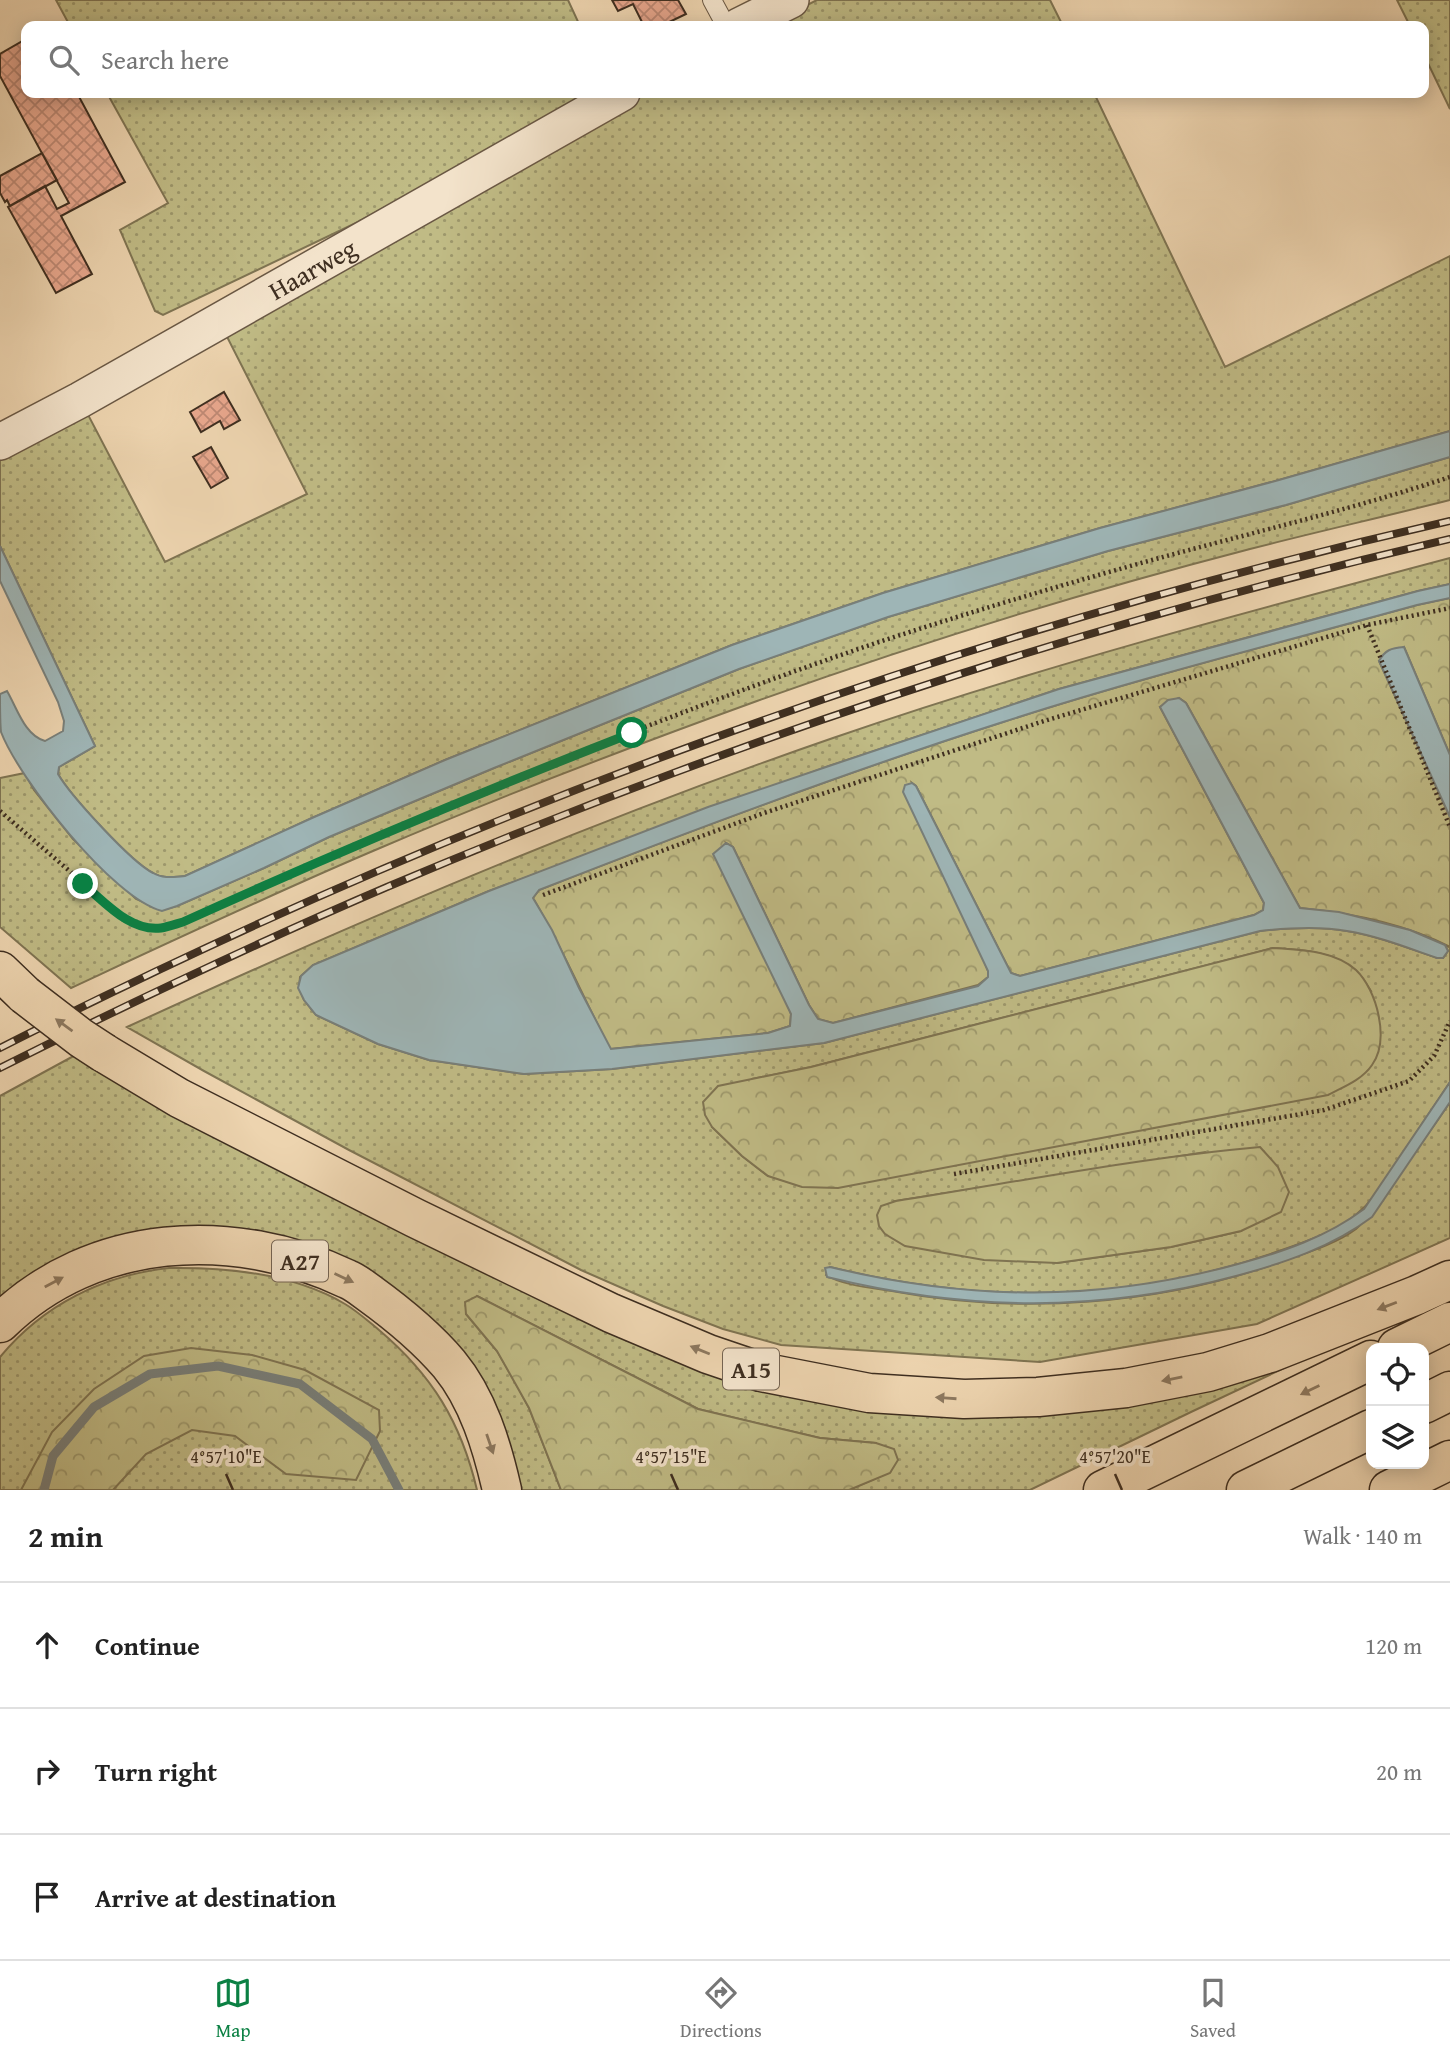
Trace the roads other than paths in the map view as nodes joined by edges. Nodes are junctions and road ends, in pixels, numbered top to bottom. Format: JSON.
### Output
{"nodes":[{"id":1,"x":712,"y":0,"type":"edge"},
{"id":2,"x":779,"y":3,"type":"edge"},
{"id":3,"x":723,"y":21,"type":"edge"},
{"id":4,"x":748,"y":21,"type":"edge"},
{"id":5,"x":613,"y":98,"type":"edge"},
{"id":6,"x":0,"y":442,"type":"edge"},
{"id":7,"x":13,"y":983,"type":"edge"},
{"id":8,"x":1450,"y":1280,"type":"edge"},
{"id":9,"x":1450,"y":1322,"type":"edge"},
{"id":10,"x":0,"y":1323,"type":"edge"},
{"id":11,"x":1406,"y":1343,"type":"edge"},
{"id":12,"x":1366,"y":1362,"type":"edge"},
{"id":13,"x":1450,"y":1391,"type":"edge"},
{"id":14,"x":1429,"y":1402,"type":"edge"},
{"id":15,"x":1366,"y":1431,"type":"edge"},
{"id":16,"x":1450,"y":1460,"type":"edge"},
{"id":17,"x":502,"y":1490,"type":"edge"},
{"id":18,"x":1103,"y":1490,"type":"edge"},
{"id":19,"x":1246,"y":1490,"type":"edge"},
{"id":20,"x":1389,"y":1490,"type":"edge"}],
"edges":[{"from":1,"to":3,"type":"lane"},
{"from":2,"to":4,"type":"street"},
{"from":5,"to":6,"type":"street","name":"Haarweg"},
{"from":8,"to":7,"type":"highway","number":"A15","one_way":true,"bridge":true},
{"from":9,"to":11,"type":"highway"},
{"from":10,"to":17,"type":"highway","number":"A27","one_way":true},
{"from":12,"to":18,"type":"highway","one_way":true},
{"from":13,"to":14,"type":"highway"},
{"from":15,"to":19,"type":"highway"},
{"from":16,"to":20,"type":"highway"}]}
